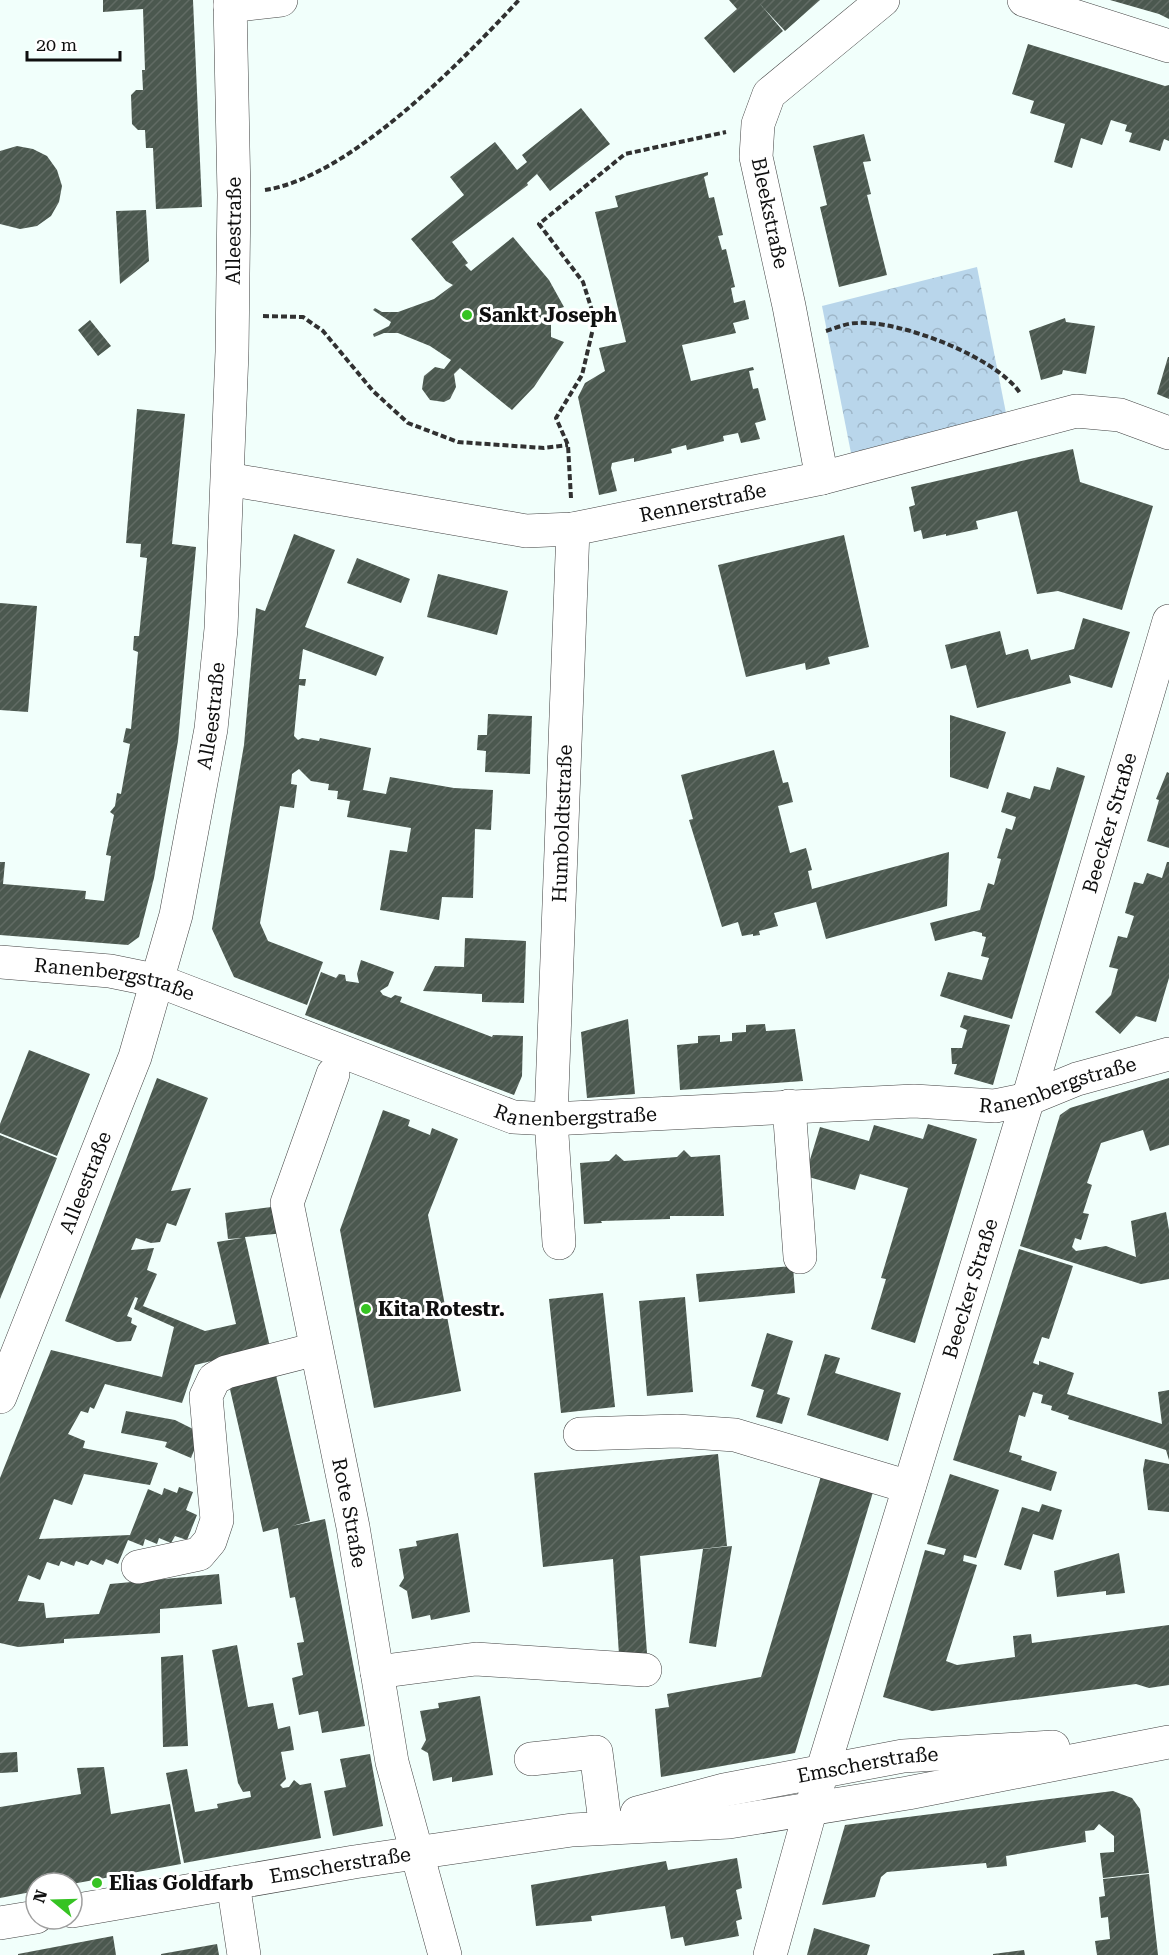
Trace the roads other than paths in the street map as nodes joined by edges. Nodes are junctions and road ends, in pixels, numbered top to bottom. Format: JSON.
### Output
{"nodes":[{"id":1,"x":281,"y":0,"type":"edge"},
{"id":2,"x":883,"y":0,"type":"edge"},
{"id":3,"x":1024,"y":0,"type":"edge"},
{"id":4,"x":230,"y":3,"type":"edge"},
{"id":5,"x":1169,"y":46,"type":"edge"},
{"id":6,"x":1169,"y":433,"type":"edge"},
{"id":7,"x":822,"y":478,"type":"junction"},
{"id":8,"x":228,"y":479,"type":"junction"},
{"id":9,"x":573,"y":529,"type":"junction"},
{"id":10,"x":1169,"y":621,"type":"edge"},
{"id":11,"x":0,"y":962,"type":"edge"},
{"id":12,"x":159,"y":981,"type":"junction"},
{"id":13,"x":1169,"y":1054,"type":"edge"},
{"id":14,"x":333,"y":1074,"type":"dead end"},
{"id":15,"x":1028,"y":1099,"type":"junction"},
{"id":16,"x":789,"y":1107,"type":"junction"},
{"id":17,"x":551,"y":1119,"type":"junction"},
{"id":18,"x":559,"y":1243,"type":"dead end"},
{"id":19,"x":800,"y":1257,"type":"dead end"},
{"id":20,"x":316,"y":1349,"type":"junction"},
{"id":21,"x":0,"y":1397,"type":"edge"},
{"id":22,"x":580,"y":1434,"type":"dead end"},
{"id":23,"x":909,"y":1487,"type":"junction"},
{"id":24,"x":138,"y":1567,"type":"dead end"},
{"id":25,"x":645,"y":1670,"type":"dead end"},
{"id":26,"x":377,"y":1672,"type":"junction"},
{"id":27,"x":1169,"y":1742,"type":"edge"},
{"id":28,"x":531,"y":1759,"type":"dead end"},
{"id":29,"x":823,"y":1771,"type":"junction"},
{"id":30,"x":811,"y":1808,"type":"junction"},
{"id":31,"x":605,"y":1822,"type":"junction"},
{"id":32,"x":572,"y":1830,"type":"junction"},
{"id":33,"x":418,"y":1852,"type":"junction"},
{"id":34,"x":233,"y":1883,"type":"junction"},
{"id":35,"x":84,"y":1909,"type":"edge"},
{"id":36,"x":24,"y":1919,"type":"edge"},
{"id":37,"x":0,"y":1923,"type":"edge"},
{"id":38,"x":244,"y":1955,"type":"edge"},
{"id":39,"x":445,"y":1955,"type":"edge"},
{"id":40,"x":770,"y":1955,"type":"edge"}],
"edges":[{"from":1,"to":4,"type":"street"},
{"from":2,"to":7,"type":"street","name":"Bleekstraße"},
{"from":3,"to":5,"type":"street"},
{"from":4,"to":8,"type":"street","name":"Alleestraße"},
{"from":6,"to":7,"type":"street","name":"Rennerstraße"},
{"from":7,"to":9,"type":"street","name":"Rennerstraße"},
{"from":8,"to":9,"type":"street","name":"Rennerstraße"},
{"from":8,"to":12,"type":"street","name":"Alleestraße"},
{"from":9,"to":17,"type":"street","name":"Humboldtstraße"},
{"from":10,"to":15,"type":"street","name":"Beecker Straße"},
{"from":11,"to":12,"type":"street","name":"Ranenbergstraße"},
{"from":12,"to":17,"type":"street","name":"Ranenbergstraße"},
{"from":12,"to":21,"type":"street","name":"Alleestraße"},
{"from":13,"to":15,"type":"street","name":"Ranenbergstraße"},
{"from":14,"to":20,"type":"street","name":"Rote Straße"},
{"from":15,"to":16,"type":"street","name":"Ranenbergstraße"},
{"from":15,"to":23,"type":"street","name":"Beecker Straße"},
{"from":16,"to":17,"type":"street","name":"Ranenbergstraße"},
{"from":16,"to":19,"type":"street"},
{"from":17,"to":18,"type":"street","name":"Humboldtstraße"},
{"from":20,"to":24,"type":"street"},
{"from":20,"to":26,"type":"street","name":"Rote Straße"},
{"from":22,"to":23,"type":"street"},
{"from":23,"to":29,"type":"street","name":"Beecker Straße"},
{"from":25,"to":26,"type":"street"},
{"from":26,"to":33,"type":"street","name":"Rote Straße"},
{"from":27,"to":29,"type":"street","name":"Emscherstraße"},
{"from":27,"to":30,"type":"street","name":"Emscherstraße"},
{"from":28,"to":31,"type":"street"},
{"from":29,"to":30,"type":"street","name":"Beecker Straße"},
{"from":29,"to":31,"type":"street","name":"Emscherstraße"},
{"from":30,"to":32,"type":"street","name":"Emscherstraße"},
{"from":30,"to":40,"type":"street","name":"Beecker Straße"},
{"from":31,"to":32,"type":"street","name":"Emscherstraße"},
{"from":32,"to":33,"type":"street","name":"Emscherstraße"},
{"from":33,"to":34,"type":"street","name":"Emscherstraße"},
{"from":33,"to":39,"type":"street","name":"Rote Straße"},
{"from":34,"to":35,"type":"street","name":"Emscherstraße"},
{"from":34,"to":38,"type":"street"},
{"from":36,"to":37,"type":"street"}]}
